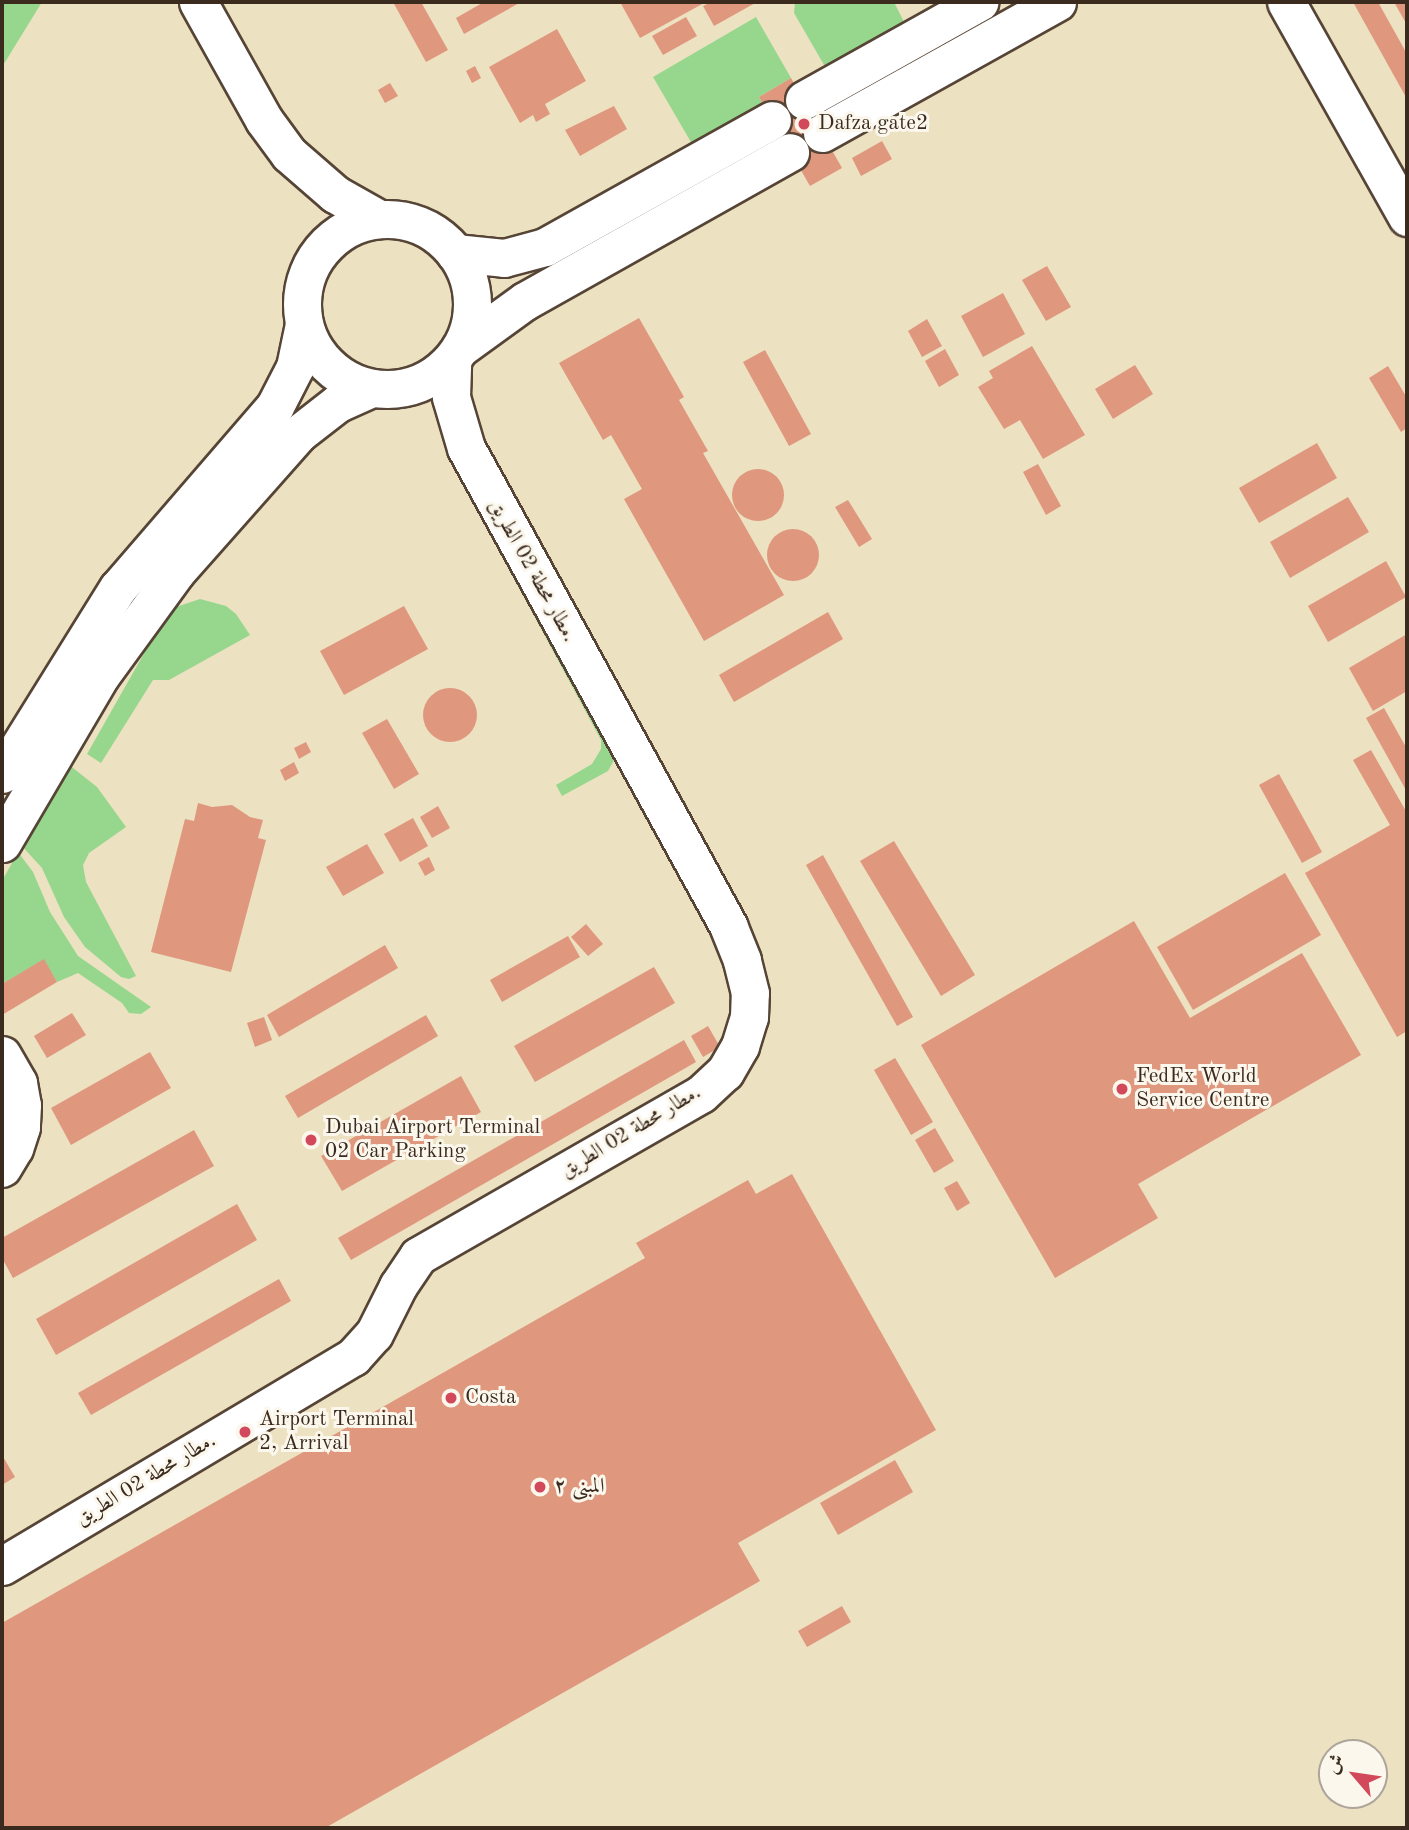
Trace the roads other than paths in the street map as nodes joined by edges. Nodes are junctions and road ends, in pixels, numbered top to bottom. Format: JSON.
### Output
{"nodes":[{"id":1,"x":198,"y":2,"type":"edge"},
{"id":2,"x":979,"y":2,"type":"edge"},
{"id":3,"x":1057,"y":2,"type":"edge"},
{"id":4,"x":1286,"y":2,"type":"edge"},
{"id":5,"x":932,"y":28,"type":"junction"},
{"id":6,"x":951,"y":61,"type":"junction"},
{"id":7,"x":804,"y":100,"type":"dead end"},
{"id":8,"x":772,"y":120,"type":"dead end"},
{"id":9,"x":822,"y":133,"type":"dead end"},
{"id":10,"x":716,"y":151,"type":"junction"},
{"id":11,"x":790,"y":152,"type":"dead end"},
{"id":12,"x":733,"y":183,"type":"junction"},
{"id":13,"x":1407,"y":217,"type":"edge"},
{"id":14,"x":379,"y":219,"type":"junction"},
{"id":15,"x":455,"y":253,"type":"junction"},
{"id":16,"x":304,"y":324,"type":"junction"},
{"id":17,"x":456,"y":354,"type":"junction"},
{"id":18,"x":371,"y":388,"type":"junction"},
{"id":19,"x":2,"y":774,"type":"edge"},
{"id":20,"x":2,"y":843,"type":"edge"},
{"id":21,"x":2,"y":1055,"type":"edge"},
{"id":22,"x":2,"y":1168,"type":"edge"},
{"id":23,"x":2,"y":1566,"type":"edge"}],
"edges":[{"from":1,"to":14,"type":"street"},
{"from":2,"to":5,"type":"street"},
{"from":3,"to":6,"type":"street"},
{"from":4,"to":13,"type":"street"},
{"from":5,"to":6,"type":"street"},
{"from":5,"to":7,"type":"street"},
{"from":6,"to":9,"type":"street"},
{"from":8,"to":10,"type":"street"},
{"from":10,"to":12,"type":"street"},
{"from":10,"to":15,"type":"street"},
{"from":11,"to":12,"type":"street"},
{"from":12,"to":17,"type":"street"},
{"from":14,"to":15,"type":"street"},
{"from":14,"to":16,"type":"street"},
{"from":15,"to":17,"type":"street"},
{"from":16,"to":18,"type":"street"},
{"from":16,"to":19,"type":"street"},
{"from":17,"to":18,"type":"street"},
{"from":17,"to":23,"type":"street","name":"مطار محطة 02 الطريق."},
{"from":18,"to":20,"type":"street"},
{"from":21,"to":22,"type":"street"}]}
